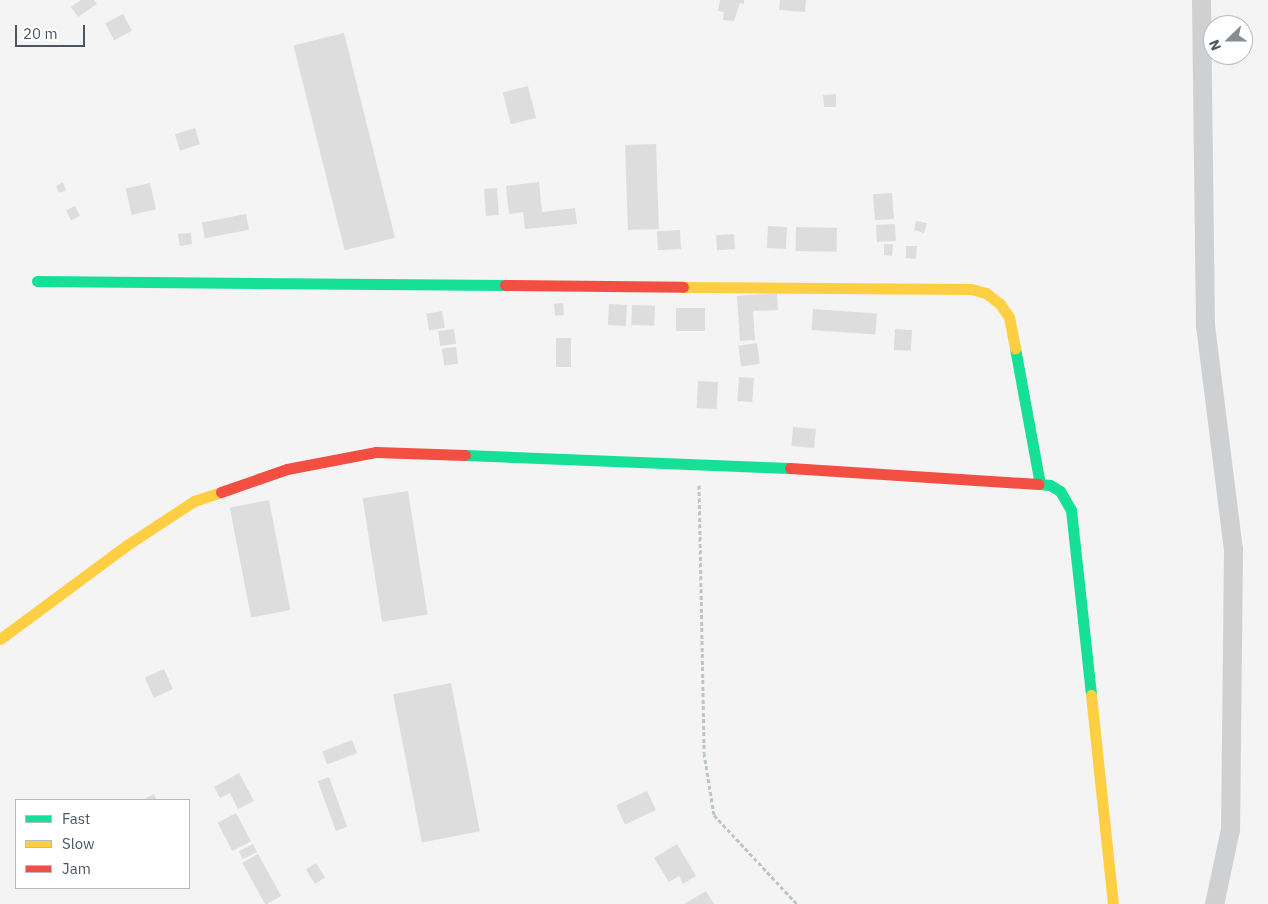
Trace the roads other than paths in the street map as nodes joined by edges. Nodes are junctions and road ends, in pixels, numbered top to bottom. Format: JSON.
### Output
{"nodes":[{"id":1,"x":1202,"y":0,"type":"edge"},
{"id":2,"x":37,"y":281,"type":"dead end"},
{"id":3,"x":1040,"y":484,"type":"junction"},
{"id":4,"x":0,"y":639,"type":"edge"},
{"id":5,"x":1113,"y":904,"type":"edge"},
{"id":6,"x":1214,"y":904,"type":"edge"}],
"edges":[{"from":1,"to":6,"type":"street"},
{"from":2,"to":3,"type":"street"},
{"from":3,"to":4,"type":"street"},
{"from":3,"to":5,"type":"street"}]}
